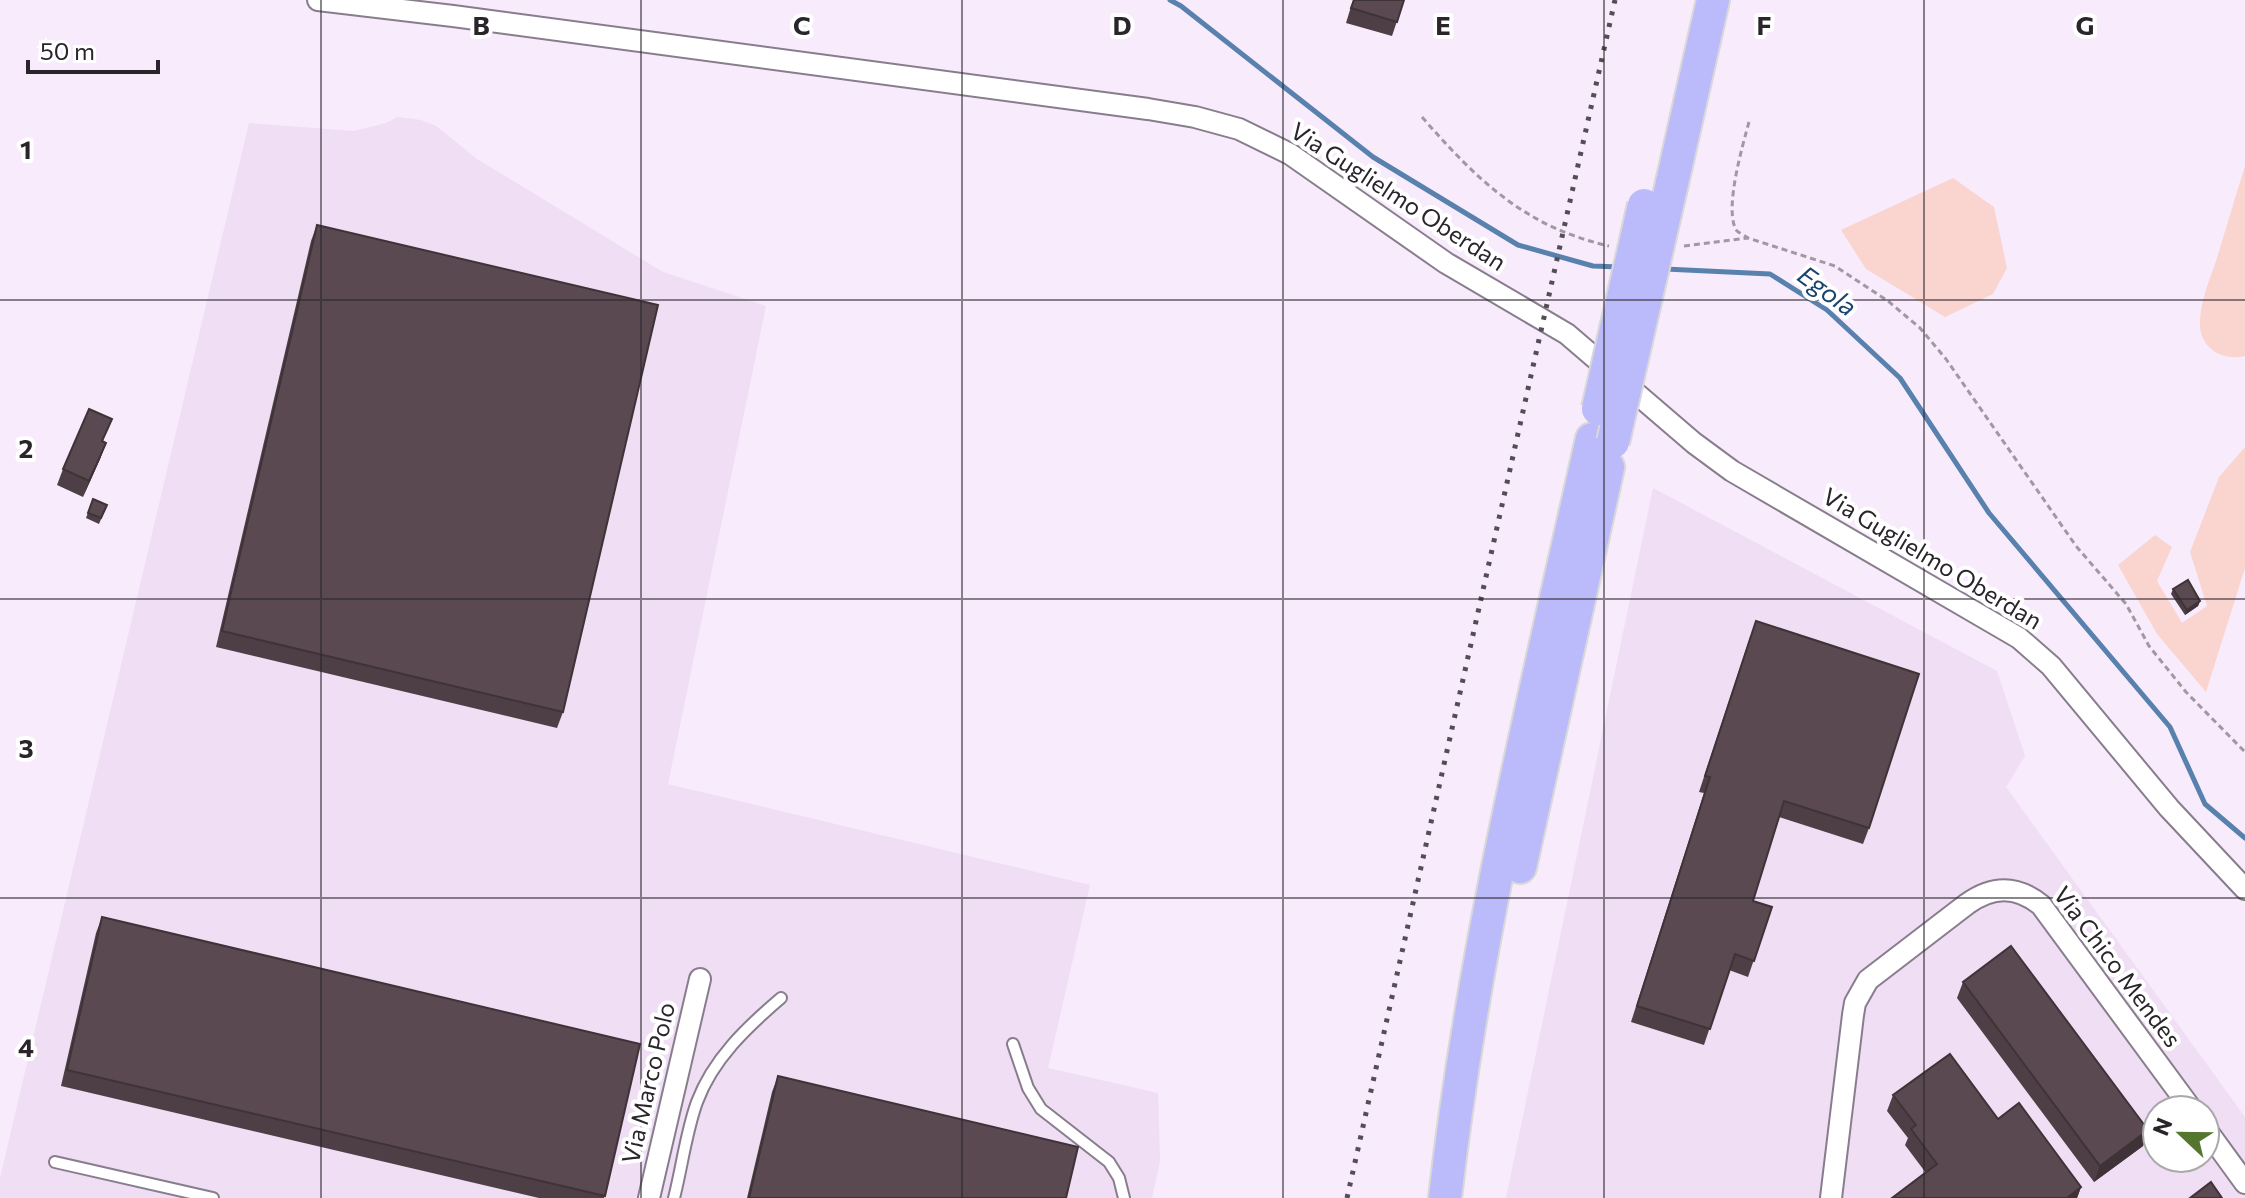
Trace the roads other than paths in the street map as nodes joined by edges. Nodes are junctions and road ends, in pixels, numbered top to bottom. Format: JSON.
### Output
{"nodes":[{"id":1,"x":318,"y":0,"type":"edge"},
{"id":2,"x":1690,"y":0,"type":"edge"},
{"id":3,"x":1713,"y":0,"type":"edge"},
{"id":4,"x":1660,"y":183,"type":"junction"},
{"id":5,"x":1603,"y":440,"type":"junction"},
{"id":6,"x":2245,"y":889,"type":"edge"},
{"id":7,"x":700,"y":979,"type":"dead end"},
{"id":8,"x":781,"y":998,"type":"dead end"},
{"id":9,"x":1013,"y":1044,"type":"dead end"},
{"id":10,"x":2180,"y":1094,"type":"edge"},
{"id":11,"x":2221,"y":1150,"type":"edge"},
{"id":12,"x":55,"y":1162,"type":"dead end"},
{"id":13,"x":2245,"y":1183,"type":"edge"},
{"id":14,"x":213,"y":1198,"type":"edge"},
{"id":15,"x":649,"y":1198,"type":"edge"},
{"id":16,"x":674,"y":1198,"type":"edge"},
{"id":17,"x":1124,"y":1198,"type":"edge"},
{"id":18,"x":1445,"y":1198,"type":"edge"},
{"id":19,"x":1467,"y":1198,"type":"edge"},
{"id":20,"x":1831,"y":1198,"type":"edge"}],
"edges":[{"from":1,"to":6,"type":"street","name":"Via Guglielmo Oberdan"},
{"from":2,"to":4,"type":"highway"},
{"from":3,"to":4,"type":"highway"},
{"from":4,"to":5,"type":"highway","bridge":true},
{"from":5,"to":18,"type":"highway"},
{"from":5,"to":19,"type":"highway"},
{"from":7,"to":15,"type":"street","name":"Via Marco Polo"},
{"from":8,"to":16,"type":"lane"},
{"from":9,"to":17,"type":"lane"},
{"from":10,"to":20,"type":"street","name":"Via Chico Mendes"},
{"from":11,"to":13,"type":"street"},
{"from":12,"to":14,"type":"lane"}]}
